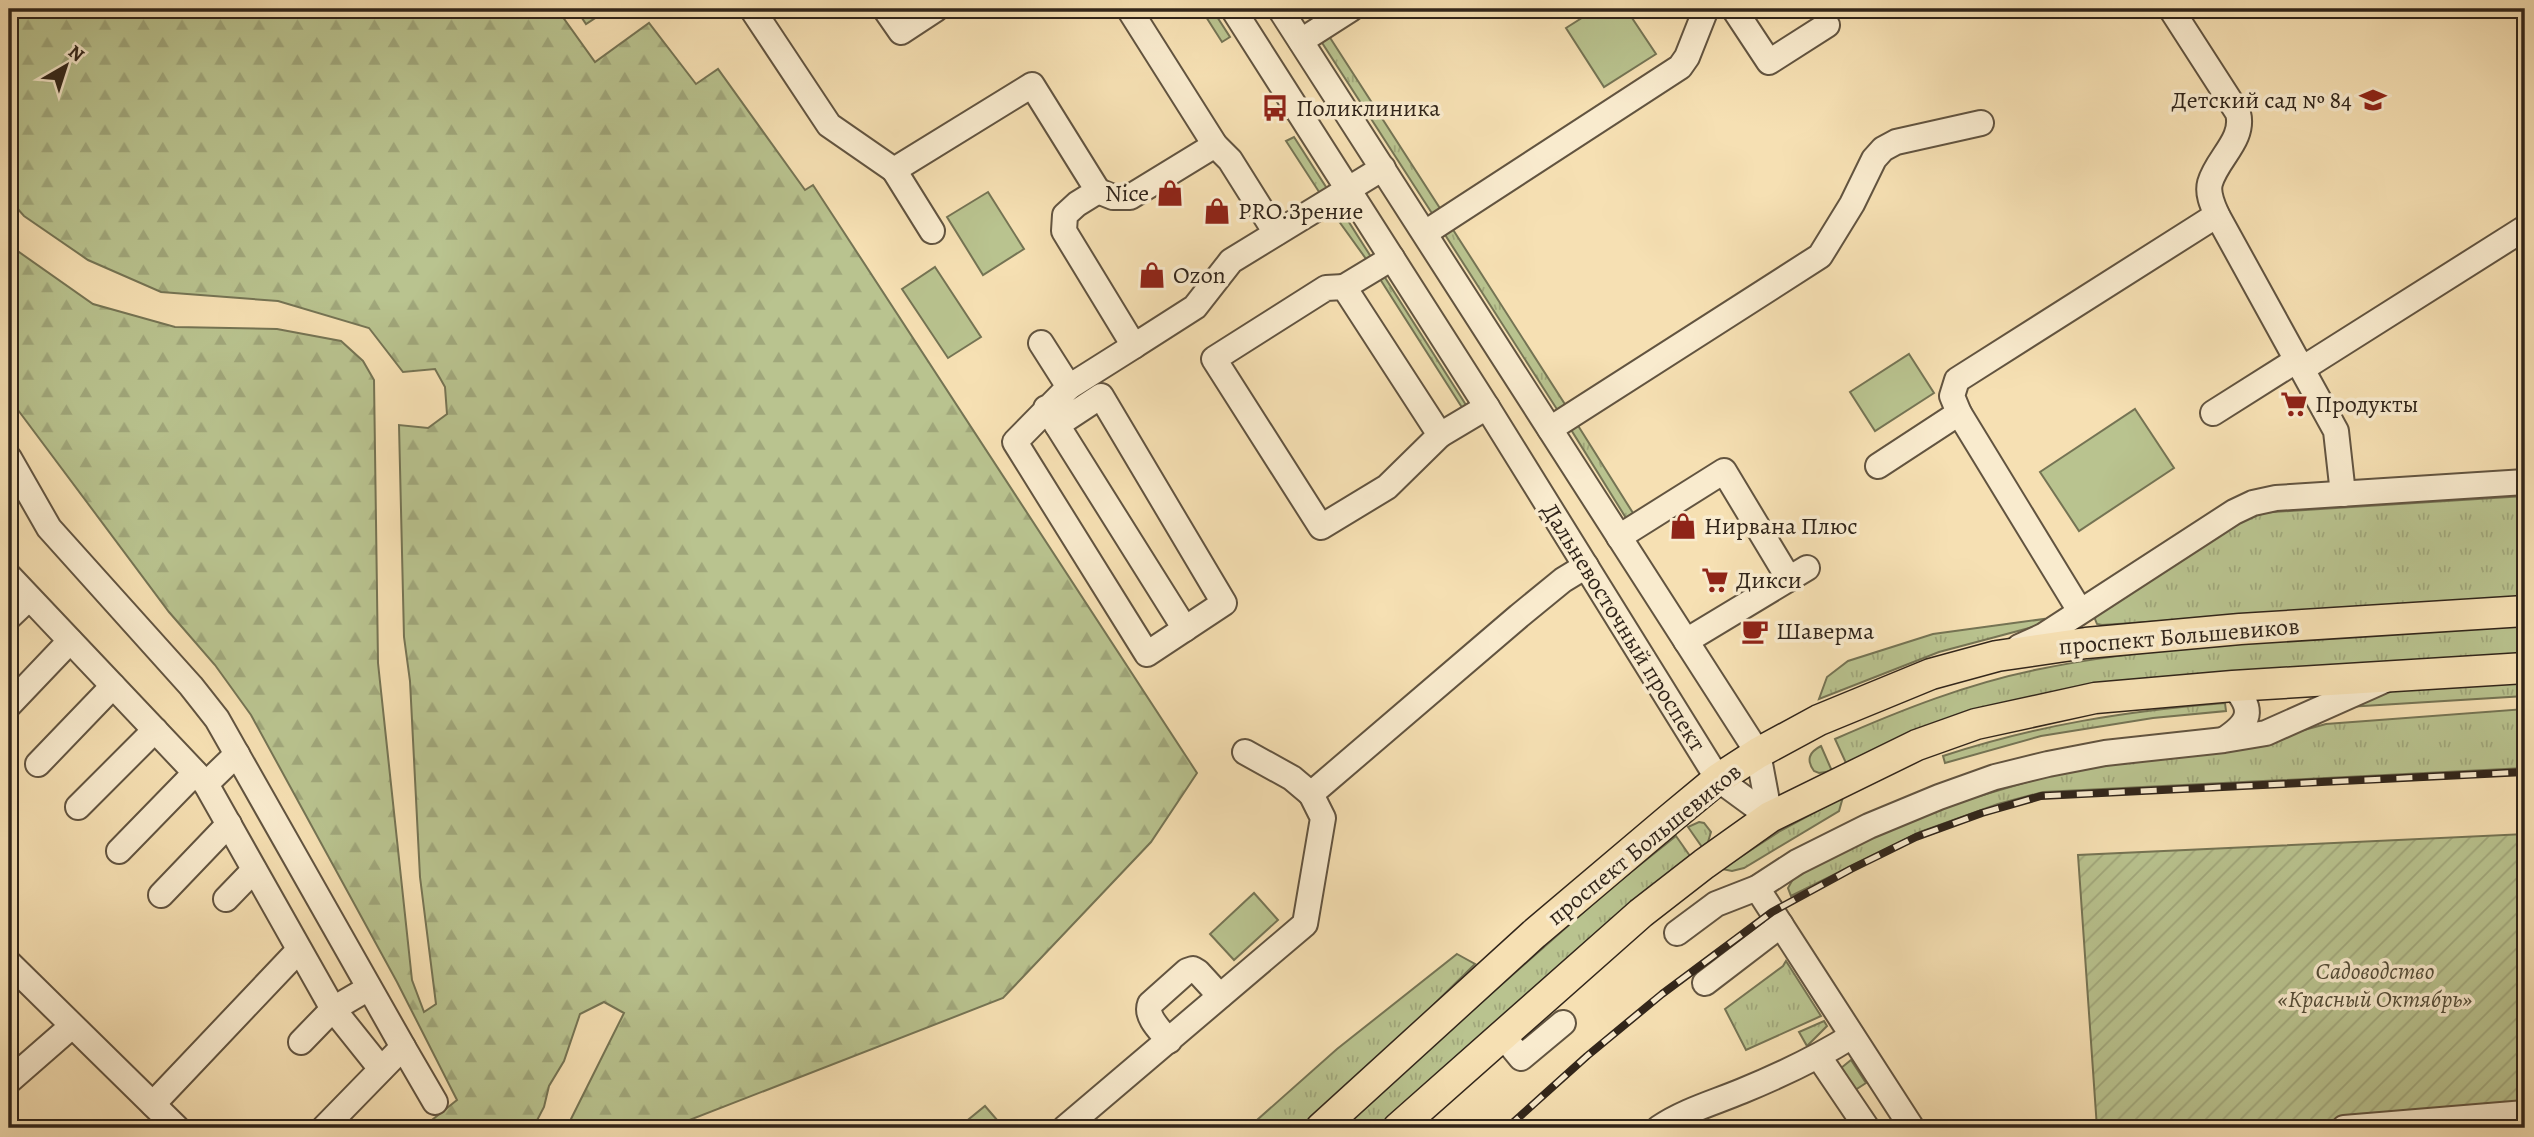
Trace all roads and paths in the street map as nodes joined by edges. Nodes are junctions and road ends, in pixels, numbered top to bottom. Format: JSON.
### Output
{"nodes":[{"id":1,"x":751,"y":9,"type":"edge"},
{"id":2,"x":885,"y":9,"type":"edge"},
{"id":3,"x":936,"y":9,"type":"edge"},
{"id":4,"x":1129,"y":9,"type":"edge"},
{"id":5,"x":1233,"y":9,"type":"edge"},
{"id":6,"x":1280,"y":9,"type":"edge"},
{"id":7,"x":1351,"y":9,"type":"edge"},
{"id":8,"x":1706,"y":9,"type":"edge"},
{"id":9,"x":1734,"y":9,"type":"edge"},
{"id":10,"x":2171,"y":9,"type":"edge"},
{"id":11,"x":1827,"y":25,"type":"dead end"},
{"id":12,"x":1301,"y":41,"type":"junction"},
{"id":13,"x":1981,"y":123,"type":"dead end"},
{"id":14,"x":1214,"y":145,"type":"junction"},
{"id":15,"x":1383,"y":168,"type":"junction"},
{"id":16,"x":894,"y":170,"type":"junction"},
{"id":17,"x":1349,"y":189,"type":"junction"},
{"id":18,"x":1098,"y":191,"type":"junction"},
{"id":19,"x":2217,"y":215,"type":"junction"},
{"id":20,"x":2525,"y":228,"type":"edge"},
{"id":21,"x":932,"y":231,"type":"dead end"},
{"id":22,"x":1276,"y":233,"type":"junction"},
{"id":23,"x":1425,"y":233,"type":"junction"},
{"id":24,"x":1392,"y":258,"type":"junction"},
{"id":25,"x":1344,"y":287,"type":"junction"},
{"id":26,"x":1041,"y":343,"type":"dead end"},
{"id":27,"x":1134,"y":346,"type":"junction"},
{"id":28,"x":2300,"y":365,"type":"junction"},
{"id":29,"x":1069,"y":387,"type":"junction"},
{"id":30,"x":1487,"y":407,"type":"junction"},
{"id":31,"x":1959,"y":413,"type":"junction"},
{"id":32,"x":2213,"y":413,"type":"dead end"},
{"id":33,"x":1052,"y":417,"type":"junction"},
{"id":34,"x":1550,"y":429,"type":"junction"},
{"id":35,"x":1440,"y":435,"type":"junction"},
{"id":36,"x":9,"y":458,"type":"edge"},
{"id":37,"x":1878,"y":466,"type":"dead end"},
{"id":38,"x":2525,"y":482,"type":"edge"},
{"id":39,"x":9,"y":492,"type":"edge"},
{"id":40,"x":2343,"y":494,"type":"junction"},
{"id":41,"x":49,"y":528,"type":"junction"},
{"id":42,"x":1619,"y":537,"type":"junction"},
{"id":43,"x":1586,"y":566,"type":"junction"},
{"id":44,"x":9,"y":576,"type":"edge"},
{"id":45,"x":29,"y":597,"type":"junction"},
{"id":46,"x":2080,"y":611,"type":"junction"},
{"id":47,"x":2525,"y":611,"type":"edge"},
{"id":48,"x":9,"y":617,"type":"edge"},
{"id":49,"x":1185,"y":629,"type":"junction"},
{"id":50,"x":70,"y":641,"type":"junction"},
{"id":51,"x":1686,"y":641,"type":"junction"},
{"id":52,"x":1997,"y":656,"type":"junction"},
{"id":53,"x":2525,"y":668,"type":"edge"},
{"id":54,"x":2395,"y":675,"type":"junction"},
{"id":55,"x":113,"y":686,"type":"junction"},
{"id":56,"x":2233,"y":686,"type":"junction"},
{"id":57,"x":9,"y":705,"type":"edge"},
{"id":58,"x":155,"y":730,"type":"junction"},
{"id":59,"x":2224,"y":740,"type":"junction"},
{"id":60,"x":1245,"y":752,"type":"dead end"},
{"id":61,"x":1758,"y":753,"type":"junction"},
{"id":62,"x":237,"y":754,"type":"junction"},
{"id":63,"x":38,"y":764,"type":"dead end"},
{"id":64,"x":201,"y":778,"type":"junction"},
{"id":65,"x":1718,"y":779,"type":"junction"},
{"id":66,"x":1311,"y":794,"type":"junction"},
{"id":67,"x":78,"y":807,"type":"dead end"},
{"id":68,"x":1770,"y":817,"type":"junction"},
{"id":69,"x":229,"y":824,"type":"junction"},
{"id":70,"x":119,"y":851,"type":"dead end"},
{"id":71,"x":254,"y":870,"type":"junction"},
{"id":72,"x":1757,"y":888,"type":"junction"},
{"id":73,"x":161,"y":895,"type":"dead end"},
{"id":74,"x":226,"y":899,"type":"dead end"},
{"id":75,"x":1781,"y":925,"type":"junction"},
{"id":76,"x":1677,"y":933,"type":"dead end"},
{"id":77,"x":299,"y":950,"type":"junction"},
{"id":78,"x":9,"y":963,"type":"edge"},
{"id":79,"x":1705,"y":983,"type":"dead end"},
{"id":80,"x":369,"y":988,"type":"junction"},
{"id":81,"x":1220,"y":996,"type":"junction"},
{"id":82,"x":333,"y":1009,"type":"junction"},
{"id":83,"x":1563,"y":1023,"type":"dead end"},
{"id":84,"x":72,"y":1026,"type":"junction"},
{"id":85,"x":1503,"y":1036,"type":"junction"},
{"id":86,"x":1853,"y":1036,"type":"junction"},
{"id":87,"x":1168,"y":1041,"type":"junction"},
{"id":88,"x":301,"y":1042,"type":"dead end"},
{"id":89,"x":403,"y":1048,"type":"junction"},
{"id":90,"x":1819,"y":1057,"type":"junction"},
{"id":91,"x":382,"y":1069,"type":"junction"},
{"id":92,"x":9,"y":1081,"type":"edge"},
{"id":93,"x":435,"y":1102,"type":"dead end"},
{"id":94,"x":153,"y":1104,"type":"junction"},
{"id":95,"x":2525,"y":1113,"type":"edge"},
{"id":96,"x":177,"y":1128,"type":"edge"},
{"id":97,"x":324,"y":1128,"type":"edge"},
{"id":98,"x":1065,"y":1128,"type":"edge"},
{"id":99,"x":1321,"y":1128,"type":"edge"},
{"id":100,"x":1398,"y":1128,"type":"edge"},
{"id":101,"x":1659,"y":1128,"type":"edge"},
{"id":102,"x":1867,"y":1128,"type":"edge"},
{"id":103,"x":1912,"y":1128,"type":"edge"},
{"id":104,"x":2344,"y":1128,"type":"edge"}],
"edges":[{"from":1,"to":16,"type":"street"},
{"from":2,"to":3,"type":"street"},
{"from":4,"to":14,"type":"street"},
{"from":5,"to":17,"type":"street","name":"Дальневосточный проспект"},
{"from":6,"to":12,"type":"street","name":"Дальневосточный проспект"},
{"from":7,"to":12,"type":"street"},
{"from":8,"to":23,"type":"street"},
{"from":9,"to":11,"type":"street"},
{"from":10,"to":19,"type":"street"},
{"from":12,"to":15,"type":"street","name":"Дальневосточный проспект"},
{"from":13,"to":34,"type":"street"},
{"from":14,"to":18,"type":"street"},
{"from":14,"to":22,"type":"street"},
{"from":15,"to":17,"type":"street"},
{"from":15,"to":23,"type":"street","name":"Дальневосточный проспект"},
{"from":16,"to":18,"type":"street"},
{"from":16,"to":21,"type":"street"},
{"from":17,"to":22,"type":"street"},
{"from":17,"to":24,"type":"street","name":"Дальневосточный проспект"},
{"from":18,"to":27,"type":"street"},
{"from":19,"to":28,"type":"street"},
{"from":19,"to":31,"type":"street"},
{"from":20,"to":28,"type":"street"},
{"from":22,"to":27,"type":"street"},
{"from":23,"to":34,"type":"street","name":"Дальневосточный проспект"},
{"from":24,"to":25,"type":"street"},
{"from":24,"to":30,"type":"street","name":"Дальневосточный проспект"},
{"from":25,"to":35,"type":"street"},
{"from":25,"to":35,"type":"street"},
{"from":26,"to":29,"type":"street"},
{"from":27,"to":29,"type":"street"},
{"from":28,"to":32,"type":"street"},
{"from":28,"to":40,"type":"street"},
{"from":29,"to":33,"type":"street"},
{"from":30,"to":35,"type":"street"},
{"from":30,"to":43,"type":"street","name":"Дальневосточный проспект"},
{"from":31,"to":37,"type":"street"},
{"from":31,"to":46,"type":"street"},
{"from":33,"to":49,"type":"street"},
{"from":33,"to":49,"type":"street"},
{"from":33,"to":49,"type":"street"},
{"from":34,"to":42,"type":"street","name":"Дальневосточный проспект"},
{"from":36,"to":41,"type":"street"},
{"from":38,"to":40,"type":"street"},
{"from":39,"to":41,"type":"street"},
{"from":40,"to":46,"type":"street"},
{"from":41,"to":62,"type":"street"},
{"from":42,"to":51,"type":"street","name":"Дальневосточный проспект"},
{"from":42,"to":51,"type":"street"},
{"from":43,"to":65,"type":"street","name":"Дальневосточный проспект"},
{"from":43,"to":66,"type":"street"},
{"from":44,"to":45,"type":"street"},
{"from":45,"to":48,"type":"street"},
{"from":45,"to":50,"type":"street"},
{"from":46,"to":52,"type":"street"},
{"from":47,"to":52,"type":"main road","name":"проспект Большевиков"},
{"from":50,"to":55,"type":"street"},
{"from":50,"to":57,"type":"street"},
{"from":51,"to":61,"type":"street","name":"Дальневосточный проспект"},
{"from":52,"to":61,"type":"main road","name":"проспект Большевиков"},
{"from":53,"to":54,"type":"main road"},
{"from":54,"to":56,"type":"main road"},
{"from":54,"to":59,"type":"street"},
{"from":55,"to":58,"type":"street"},
{"from":55,"to":63,"type":"street"},
{"from":56,"to":59,"type":"street"},
{"from":56,"to":68,"type":"main road"},
{"from":58,"to":64,"type":"street"},
{"from":58,"to":67,"type":"street"},
{"from":59,"to":72,"type":"street"},
{"from":60,"to":66,"type":"street"},
{"from":61,"to":65,"type":"main road","name":"проспект Большевиков"},
{"from":61,"to":68,"type":"street","name":"Дальневосточный проспект"},
{"from":62,"to":64,"type":"street"},
{"from":62,"to":80,"type":"street"},
{"from":64,"to":69,"type":"street"},
{"from":64,"to":70,"type":"street"},
{"from":65,"to":68,"type":"street","name":"Дальневосточный проспект"},
{"from":65,"to":99,"type":"main road","name":"проспект Большевиков"},
{"from":66,"to":81,"type":"street"},
{"from":68,"to":85,"type":"main road"},
{"from":69,"to":71,"type":"street"},
{"from":69,"to":73,"type":"street"},
{"from":71,"to":74,"type":"street"},
{"from":71,"to":77,"type":"street"},
{"from":72,"to":75,"type":"street"},
{"from":72,"to":76,"type":"street"},
{"from":75,"to":79,"type":"street"},
{"from":75,"to":86,"type":"street"},
{"from":77,"to":82,"type":"street"},
{"from":77,"to":94,"type":"street"},
{"from":78,"to":84,"type":"street"},
{"from":80,"to":82,"type":"street"},
{"from":80,"to":89,"type":"street"},
{"from":81,"to":87,"type":"street"},
{"from":81,"to":87,"type":"street"},
{"from":82,"to":88,"type":"street"},
{"from":82,"to":91,"type":"street"},
{"from":83,"to":85,"type":"street"},
{"from":84,"to":92,"type":"street"},
{"from":84,"to":94,"type":"street"},
{"from":85,"to":100,"type":"main road"},
{"from":86,"to":90,"type":"street"},
{"from":86,"to":103,"type":"street"},
{"from":87,"to":98,"type":"street"},
{"from":89,"to":91,"type":"street"},
{"from":89,"to":93,"type":"street"},
{"from":90,"to":101,"type":"street"},
{"from":90,"to":102,"type":"street"},
{"from":91,"to":97,"type":"street"},
{"from":94,"to":96,"type":"street"},
{"from":95,"to":104,"type":"street"}]}
